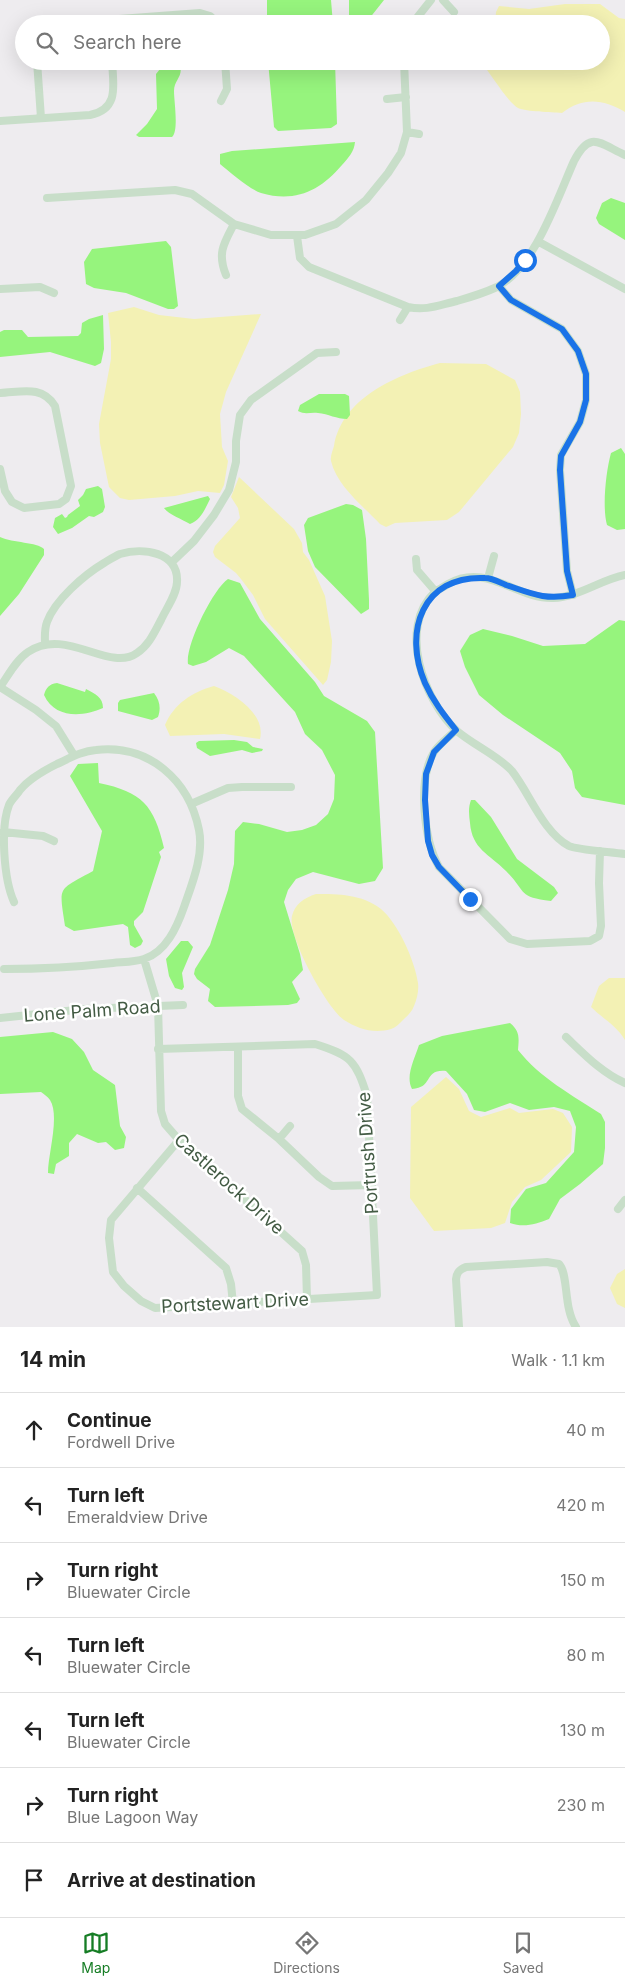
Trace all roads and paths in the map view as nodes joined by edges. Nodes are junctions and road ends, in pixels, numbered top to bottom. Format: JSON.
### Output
{"nodes":[{"id":1,"x":431,"y":0,"type":"edge"},
{"id":2,"x":442,"y":0,"type":"edge"},
{"id":3,"x":454,"y":12,"type":"dead end"},
{"id":4,"x":178,"y":15,"type":"edge"},
{"id":5,"x":207,"y":15,"type":"edge"},
{"id":6,"x":419,"y":15,"type":"edge"},
{"id":7,"x":38,"y":70,"type":"edge"},
{"id":8,"x":113,"y":70,"type":"edge"},
{"id":9,"x":226,"y":70,"type":"edge"},
{"id":10,"x":404,"y":70,"type":"edge"},
{"id":11,"x":406,"y":97,"type":"junction"},
{"id":12,"x":387,"y":99,"type":"dead end"},
{"id":13,"x":221,"y":101,"type":"dead end"},
{"id":14,"x":41,"y":118,"type":"junction"},
{"id":15,"x":0,"y":121,"type":"edge"},
{"id":16,"x":407,"y":132,"type":"junction"},
{"id":17,"x":420,"y":134,"type":"dead end"},
{"id":18,"x":625,"y":155,"type":"edge"},
{"id":19,"x":47,"y":198,"type":"dead end"},
{"id":20,"x":234,"y":224,"type":"junction"},
{"id":21,"x":296,"y":236,"type":"junction"},
{"id":22,"x":539,"y":242,"type":"junction"},
{"id":23,"x":226,"y":275,"type":"dead end"},
{"id":24,"x":499,"y":286,"type":"junction"},
{"id":25,"x":0,"y":289,"type":"edge"},
{"id":26,"x":625,"y":290,"type":"edge"},
{"id":27,"x":54,"y":293,"type":"dead end"},
{"id":28,"x":408,"y":307,"type":"junction"},
{"id":29,"x":400,"y":320,"type":"dead end"},
{"id":30,"x":336,"y":352,"type":"dead end"},
{"id":31,"x":0,"y":393,"type":"edge"},
{"id":32,"x":0,"y":470,"type":"edge"},
{"id":33,"x":494,"y":556,"type":"dead end"},
{"id":34,"x":416,"y":559,"type":"dead end"},
{"id":35,"x":172,"y":562,"type":"junction"},
{"id":36,"x":625,"y":575,"type":"edge"},
{"id":37,"x":488,"y":578,"type":"junction"},
{"id":38,"x":436,"y":592,"type":"junction"},
{"id":39,"x":573,"y":595,"type":"junction"},
{"id":40,"x":45,"y":645,"type":"junction"},
{"id":41,"x":0,"y":687,"type":"edge"},
{"id":42,"x":456,"y":730,"type":"junction"},
{"id":43,"x":74,"y":755,"type":"junction"},
{"id":44,"x":291,"y":787,"type":"dead end"},
{"id":45,"x":191,"y":804,"type":"junction"},
{"id":46,"x":2,"y":832,"type":"junction"},
{"id":47,"x":54,"y":841,"type":"dead end"},
{"id":48,"x":600,"y":851,"type":"junction"},
{"id":49,"x":625,"y":854,"type":"edge"},
{"id":50,"x":14,"y":902,"type":"dead end"},
{"id":51,"x":144,"y":959,"type":"junction"},
{"id":52,"x":4,"y":968,"type":"dead end"},
{"id":53,"x":184,"y":1005,"type":"dead end"},
{"id":54,"x":158,"y":1006,"type":"junction"},
{"id":55,"x":0,"y":1018,"type":"edge"},
{"id":56,"x":566,"y":1038,"type":"dead end"},
{"id":57,"x":238,"y":1047,"type":"junction"},
{"id":58,"x":158,"y":1049,"type":"junction"},
{"id":59,"x":625,"y":1083,"type":"edge"},
{"id":60,"x":290,"y":1126,"type":"dead end"},
{"id":61,"x":279,"y":1139,"type":"junction"},
{"id":62,"x":179,"y":1140,"type":"junction"},
{"id":63,"x":372,"y":1185,"type":"junction"},
{"id":64,"x":138,"y":1188,"type":"junction"},
{"id":65,"x":625,"y":1200,"type":"edge"},
{"id":66,"x":618,"y":1209,"type":"dead end"},
{"id":67,"x":377,"y":1295,"type":"joint"},
{"id":68,"x":307,"y":1299,"type":"junction"},
{"id":69,"x":233,"y":1304,"type":"junction"},
{"id":70,"x":572,"y":1326,"type":"edge"},
{"id":71,"x":459,"y":1327,"type":"edge"}],
"edges":[{"from":1,"to":6,"type":"street"},
{"from":2,"to":3,"type":"street"},
{"from":4,"to":5,"type":"street"},
{"from":7,"to":14,"type":"street"},
{"from":8,"to":14,"type":"street"},
{"from":9,"to":13,"type":"street"},
{"from":10,"to":11,"type":"street"},
{"from":11,"to":12,"type":"street"},
{"from":11,"to":16,"type":"street"},
{"from":14,"to":15,"type":"street"},
{"from":16,"to":17,"type":"street"},
{"from":16,"to":21,"type":"street"},
{"from":18,"to":22,"type":"street"},
{"from":19,"to":20,"type":"street"},
{"from":20,"to":21,"type":"street"},
{"from":20,"to":23,"type":"street"},
{"from":21,"to":28,"type":"street"},
{"from":22,"to":24,"type":"street"},
{"from":22,"to":26,"type":"street"},
{"from":24,"to":28,"type":"street"},
{"from":24,"to":39,"type":"street"},
{"from":25,"to":27,"type":"street"},
{"from":28,"to":29,"type":"street"},
{"from":30,"to":35,"type":"street"},
{"from":31,"to":32,"type":"street"},
{"from":33,"to":37,"type":"street"},
{"from":34,"to":38,"type":"street"},
{"from":35,"to":40,"type":"street"},
{"from":35,"to":40,"type":"street"},
{"from":36,"to":39,"type":"street"},
{"from":37,"to":38,"type":"street"},
{"from":37,"to":39,"type":"street"},
{"from":38,"to":42,"type":"street"},
{"from":40,"to":41,"type":"street"},
{"from":41,"to":43,"type":"street"},
{"from":42,"to":48,"type":"street"},
{"from":42,"to":48,"type":"street"},
{"from":43,"to":45,"type":"street"},
{"from":43,"to":46,"type":"street"},
{"from":44,"to":45,"type":"street"},
{"from":45,"to":51,"type":"street"},
{"from":46,"to":47,"type":"street"},
{"from":46,"to":50,"type":"street"},
{"from":48,"to":49,"type":"street"},
{"from":51,"to":52,"type":"street"},
{"from":51,"to":54,"type":"street","name":"Castlerock Drive"},
{"from":53,"to":54,"type":"street","name":"Lone Palm Road"},
{"from":54,"to":55,"type":"street","name":"Lone Palm Road"},
{"from":54,"to":58,"type":"street","name":"Castlerock Drive"},
{"from":56,"to":59,"type":"street"},
{"from":57,"to":58,"type":"street","name":"Portrush Drive"},
{"from":57,"to":61,"type":"street"},
{"from":57,"to":63,"type":"street","name":"Portrush Drive"},
{"from":58,"to":62,"type":"street","name":"Castlerock Drive"},
{"from":60,"to":61,"type":"street"},
{"from":61,"to":63,"type":"street"},
{"from":62,"to":64,"type":"street","name":"Portstewart Drive"},
{"from":62,"to":68,"type":"street","name":"Castlerock Drive"},
{"from":63,"to":67,"type":"street","name":"Portrush Drive"},
{"from":64,"to":69,"type":"street"},
{"from":64,"to":69,"type":"street","name":"Portstewart Drive"},
{"from":65,"to":66,"type":"street"},
{"from":67,"to":68,"type":"street","name":"Portstewart Drive"},
{"from":68,"to":69,"type":"street","name":"Portstewart Drive"},
{"from":70,"to":71,"type":"street"}]}
